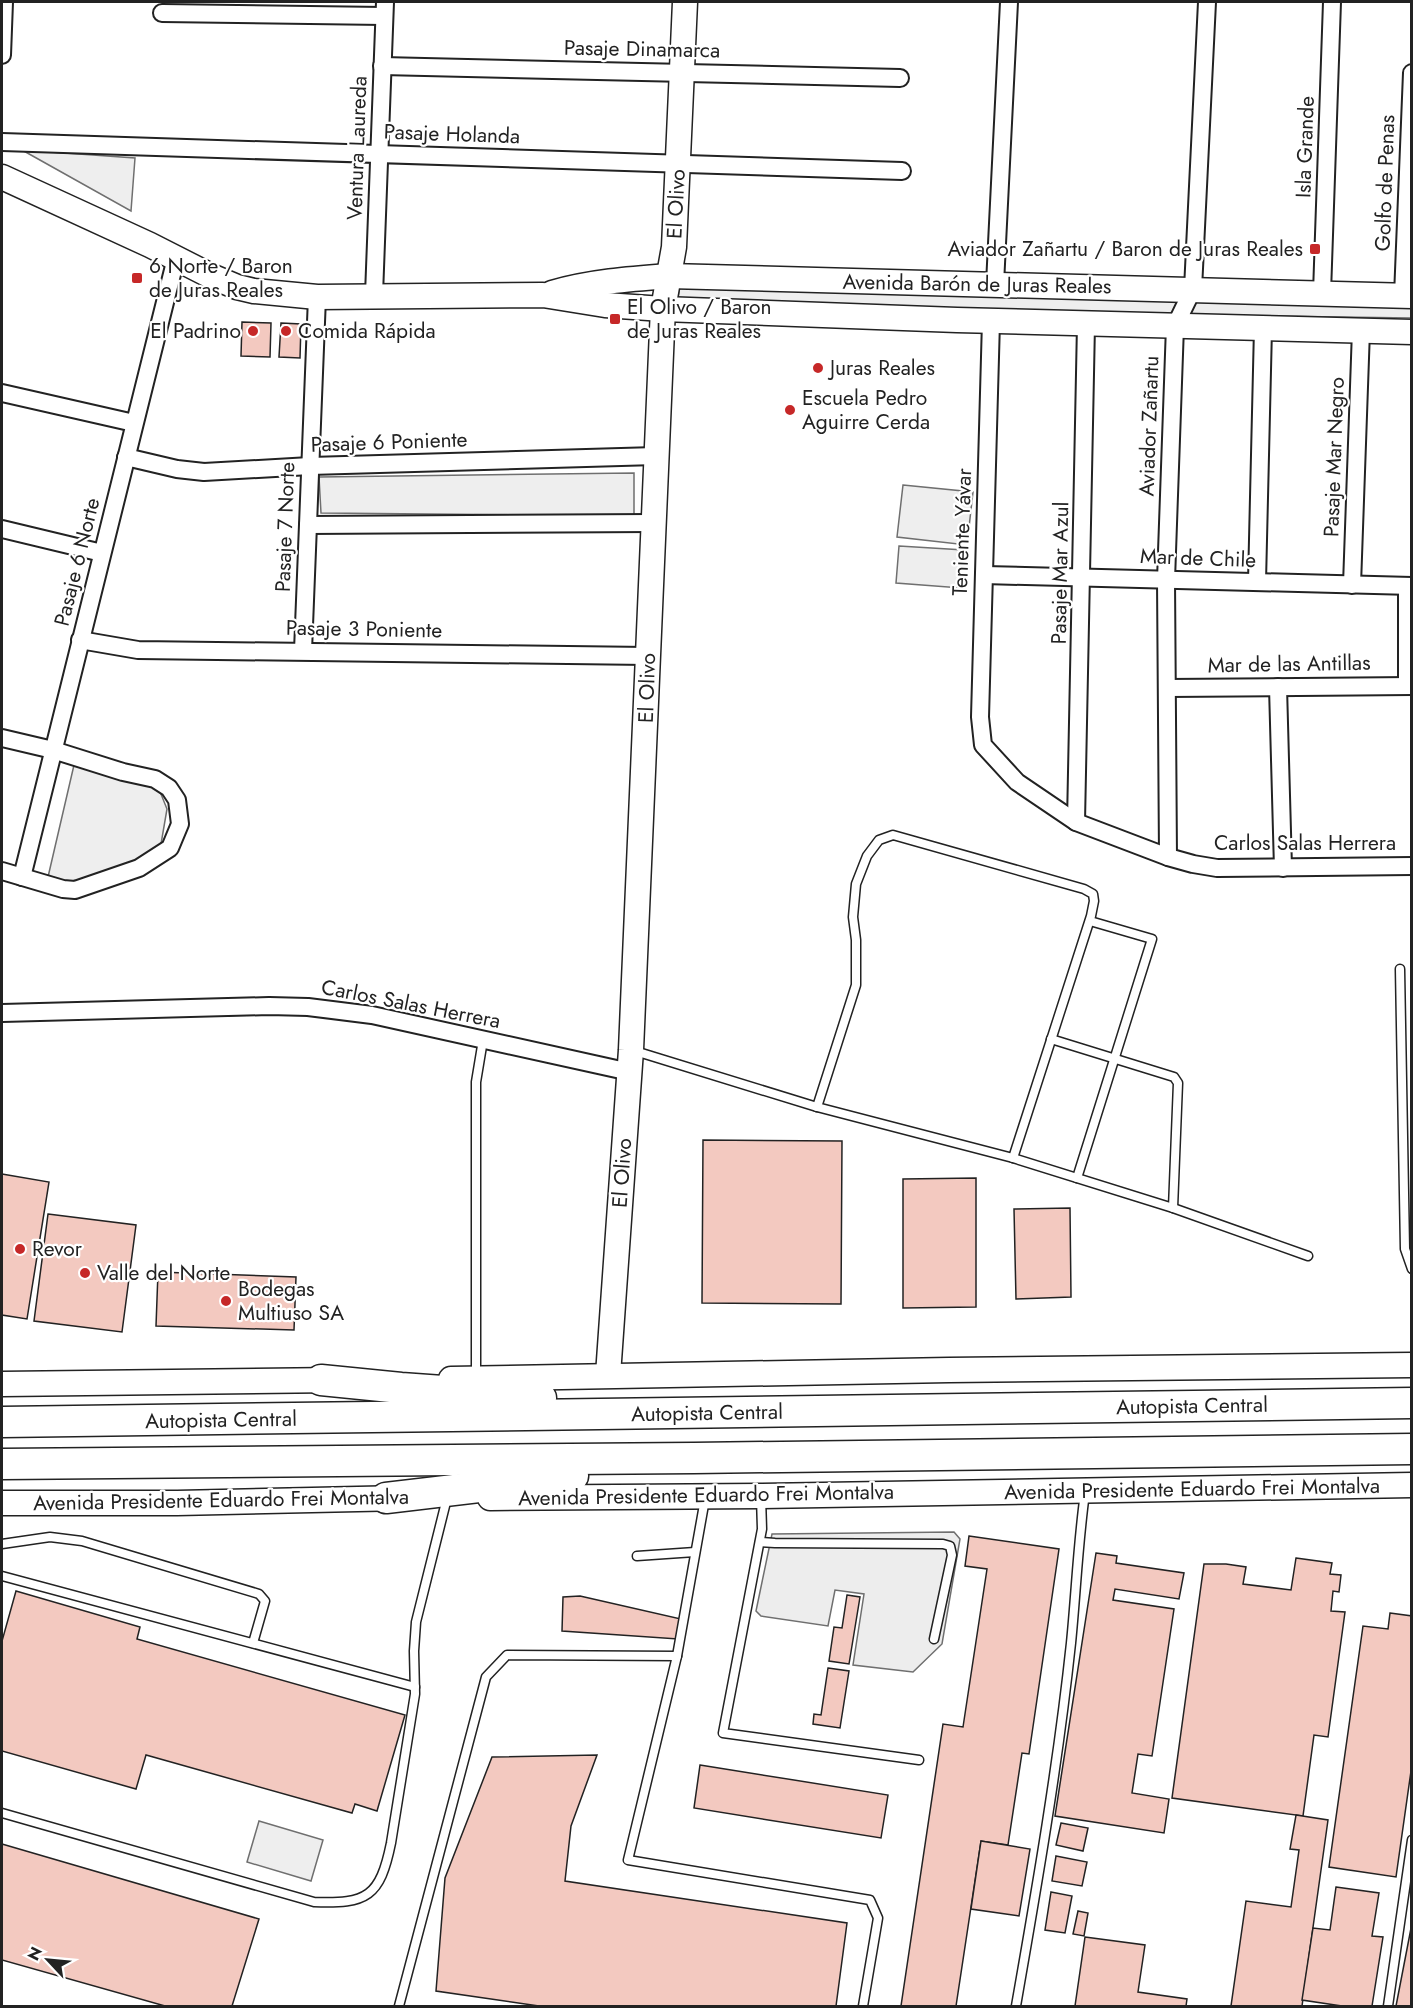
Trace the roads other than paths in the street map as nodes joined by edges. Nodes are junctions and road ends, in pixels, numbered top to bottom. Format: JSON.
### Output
{"nodes":[{"id":1,"x":4,"y":2,"type":"edge"},
{"id":2,"x":685,"y":2,"type":"edge"},
{"id":3,"x":1009,"y":2,"type":"edge"},
{"id":4,"x":1207,"y":2,"type":"edge"},
{"id":5,"x":1332,"y":2,"type":"edge"},
{"id":6,"x":385,"y":9,"type":"edge"},
{"id":7,"x":162,"y":13,"type":"dead end"},
{"id":8,"x":2,"y":55,"type":"edge"},
{"id":9,"x":382,"y":66,"type":"junction"},
{"id":10,"x":682,"y":73,"type":"junction"},
{"id":11,"x":1412,"y":73,"type":"edge"},
{"id":12,"x":900,"y":78,"type":"dead end"},
{"id":13,"x":2,"y":142,"type":"edge"},
{"id":14,"x":379,"y":154,"type":"junction"},
{"id":15,"x":678,"y":164,"type":"junction"},
{"id":16,"x":902,"y":171,"type":"dead end"},
{"id":17,"x":2,"y":177,"type":"edge"},
{"id":18,"x":176,"y":258,"type":"junction"},
{"id":19,"x":669,"y":276,"type":"junction"},
{"id":20,"x":995,"y":285,"type":"junction"},
{"id":21,"x":1193,"y":289,"type":"junction"},
{"id":22,"x":1322,"y":293,"type":"junction"},
{"id":23,"x":374,"y":295,"type":"junction"},
{"id":24,"x":543,"y":295,"type":"junction"},
{"id":25,"x":1407,"y":296,"type":"edge"},
{"id":26,"x":317,"y":297,"type":"junction"},
{"id":27,"x":663,"y":309,"type":"junction"},
{"id":28,"x":991,"y":321,"type":"junction"},
{"id":29,"x":1086,"y":324,"type":"junction"},
{"id":30,"x":1175,"y":326,"type":"junction"},
{"id":31,"x":1263,"y":328,"type":"junction"},
{"id":32,"x":1361,"y":330,"type":"junction"},
{"id":33,"x":1412,"y":332,"type":"edge"},
{"id":34,"x":2,"y":393,"type":"edge"},
{"id":35,"x":134,"y":423,"type":"junction"},
{"id":36,"x":656,"y":456,"type":"junction"},
{"id":37,"x":126,"y":457,"type":"junction"},
{"id":38,"x":310,"y":466,"type":"junction"},
{"id":39,"x":653,"y":523,"type":"junction"},
{"id":40,"x":308,"y":525,"type":"junction"},
{"id":41,"x":2,"y":529,"type":"edge"},
{"id":42,"x":102,"y":553,"type":"junction"},
{"id":43,"x":984,"y":575,"type":"junction"},
{"id":44,"x":1082,"y":578,"type":"junction"},
{"id":45,"x":1166,"y":580,"type":"junction"},
{"id":46,"x":1257,"y":582,"type":"junction"},
{"id":47,"x":1352,"y":585,"type":"junction"},
{"id":48,"x":1409,"y":586,"type":"edge"},
{"id":49,"x":80,"y":640,"type":"junction"},
{"id":50,"x":303,"y":651,"type":"junction"},
{"id":51,"x":648,"y":656,"type":"junction"},
{"id":52,"x":1409,"y":686,"type":"edge"},
{"id":53,"x":1278,"y":687,"type":"junction"},
{"id":54,"x":1167,"y":688,"type":"junction"},
{"id":55,"x":2,"y":738,"type":"edge"},
{"id":56,"x":983,"y":745,"type":"joint"},
{"id":57,"x":53,"y":750,"type":"junction"},
{"id":58,"x":1076,"y":822,"type":"junction"},
{"id":59,"x":1168,"y":857,"type":"junction"},
{"id":60,"x":1412,"y":866,"type":"edge"},
{"id":61,"x":1283,"y":868,"type":"junction"},
{"id":62,"x":2,"y":871,"type":"edge"},
{"id":63,"x":22,"y":877,"type":"junction"},
{"id":64,"x":1090,"y":921,"type":"junction"},
{"id":65,"x":1400,"y":969,"type":"dead end"},
{"id":66,"x":2,"y":1014,"type":"edge"},
{"id":67,"x":1051,"y":1039,"type":"junction"},
{"id":68,"x":483,"y":1040,"type":"junction"},
{"id":69,"x":1114,"y":1058,"type":"junction"},
{"id":70,"x":630,"y":1061,"type":"junction"},
{"id":71,"x":817,"y":1107,"type":"junction"},
{"id":72,"x":1013,"y":1158,"type":"junction"},
{"id":73,"x":1077,"y":1178,"type":"junction"},
{"id":74,"x":1173,"y":1208,"type":"junction"},
{"id":75,"x":1308,"y":1256,"type":"dead end"},
{"id":76,"x":1412,"y":1269,"type":"edge"},
{"id":77,"x":1412,"y":1365,"type":"edge"},
{"id":78,"x":608,"y":1375,"type":"junction"},
{"id":79,"x":476,"y":1379,"type":"junction"},
{"id":80,"x":321,"y":1380,"type":"junction"},
{"id":81,"x":2,"y":1384,"type":"edge"},
{"id":82,"x":1412,"y":1403,"type":"edge"},
{"id":83,"x":702,"y":1413,"type":"junction"},
{"id":84,"x":2,"y":1422,"type":"edge"},
{"id":85,"x":1412,"y":1449,"type":"edge"},
{"id":86,"x":694,"y":1458,"type":"junction"},
{"id":87,"x":2,"y":1464,"type":"edge"},
{"id":88,"x":1412,"y":1485,"type":"edge"},
{"id":89,"x":1085,"y":1490,"type":"junction"},
{"id":90,"x":706,"y":1496,"type":"junction"},
{"id":91,"x":761,"y":1496,"type":"junction"},
{"id":92,"x":386,"y":1498,"type":"junction"},
{"id":93,"x":447,"y":1498,"type":"junction"},
{"id":94,"x":2,"y":1503,"type":"edge"},
{"id":95,"x":760,"y":1542,"type":"junction"},
{"id":96,"x":2,"y":1544,"type":"edge"},
{"id":97,"x":695,"y":1552,"type":"junction"},
{"id":98,"x":637,"y":1556,"type":"dead end"},
{"id":99,"x":2,"y":1576,"type":"edge"},
{"id":100,"x":934,"y":1639,"type":"dead end"},
{"id":101,"x":253,"y":1643,"type":"junction"},
{"id":102,"x":677,"y":1656,"type":"junction"},
{"id":103,"x":415,"y":1687,"type":"junction"},
{"id":104,"x":919,"y":1760,"type":"dead end"},
{"id":105,"x":2,"y":1813,"type":"edge"},
{"id":106,"x":1412,"y":1840,"type":"edge"},
{"id":107,"x":399,"y":2007,"type":"edge"},
{"id":108,"x":863,"y":2007,"type":"edge"},
{"id":109,"x":1016,"y":2007,"type":"edge"},
{"id":110,"x":1388,"y":2007,"type":"edge"}],
"edges":[{"from":1,"to":8,"type":"street"},
{"from":2,"to":10,"type":"street","name":"El Olivo"},
{"from":3,"to":20,"type":"street"},
{"from":4,"to":21,"type":"street","name":"Aviador Zañartu"},
{"from":5,"to":22,"type":"street","name":"Isla Grande"},
{"from":6,"to":7,"type":"street"},
{"from":6,"to":9,"type":"street","name":"Ventura Laureda"},
{"from":9,"to":10,"type":"street","name":"Pasaje Dinamarca"},
{"from":9,"to":14,"type":"street","name":"Ventura Laureda"},
{"from":10,"to":12,"type":"street","name":"Pasaje Dinamarca"},
{"from":10,"to":15,"type":"street","name":"El Olivo"},
{"from":11,"to":25,"type":"street","name":"Golfo de Penas"},
{"from":13,"to":14,"type":"street","name":"Pasaje Holanda"},
{"from":14,"to":15,"type":"street","name":"Pasaje Holanda"},
{"from":14,"to":23,"type":"street","name":"Ventura Laureda"},
{"from":15,"to":16,"type":"street","name":"Pasaje Holanda"},
{"from":15,"to":19,"type":"street","name":"El Olivo"},
{"from":17,"to":18,"type":"street","name":"Avenida Barón de Juras Reales"},
{"from":18,"to":26,"type":"street","name":"Avenida Barón de Juras Reales"},
{"from":18,"to":35,"type":"street","name":"Pasaje 6 Norte"},
{"from":19,"to":20,"type":"street","name":"Avenida Barón de Juras Reales"},
{"from":19,"to":24,"type":"street","name":"Avenida Barón de Juras Reales"},
{"from":19,"to":27,"type":"street","name":"El Olivo"},
{"from":20,"to":21,"type":"street","name":"Avenida Barón de Juras Reales"},
{"from":21,"to":22,"type":"street","name":"Avenida Barón de Juras Reales"},
{"from":21,"to":30,"type":"street","name":"Aviador Zañartu"},
{"from":22,"to":25,"type":"street","name":"Avenida Barón de Juras Reales"},
{"from":23,"to":24,"type":"street","name":"Avenida Barón de Juras Reales"},
{"from":23,"to":26,"type":"street","name":"Avenida Barón de Juras Reales"},
{"from":24,"to":27,"type":"street","name":"Avenida Barón de Juras Reales"},
{"from":26,"to":38,"type":"street","name":"Pasaje 7 Norte"},
{"from":27,"to":28,"type":"street","name":"Avenida Barón de Juras Reales"},
{"from":27,"to":36,"type":"street","name":"El Olivo"},
{"from":28,"to":29,"type":"street","name":"Avenida Barón de Juras Reales"},
{"from":28,"to":43,"type":"street","name":"Teniente Yávar"},
{"from":29,"to":30,"type":"street","name":"Avenida Barón de Juras Reales"},
{"from":29,"to":44,"type":"street","name":"Pasaje Mar Azul"},
{"from":30,"to":31,"type":"street","name":"Avenida Barón de Juras Reales"},
{"from":30,"to":45,"type":"street","name":"Aviador Zañartu"},
{"from":31,"to":32,"type":"street","name":"Avenida Barón de Juras Reales"},
{"from":31,"to":46,"type":"street"},
{"from":32,"to":33,"type":"street","name":"Avenida Barón de Juras Reales"},
{"from":32,"to":47,"type":"street","name":"Pasaje Mar Negro"},
{"from":34,"to":35,"type":"street"},
{"from":35,"to":37,"type":"street","name":"Pasaje 6 Norte"},
{"from":36,"to":38,"type":"street","name":"Pasaje 6 Poniente"},
{"from":36,"to":39,"type":"street","name":"El Olivo"},
{"from":37,"to":38,"type":"street","name":"Pasaje 6 Poniente"},
{"from":37,"to":42,"type":"street","name":"Pasaje 6 Norte"},
{"from":38,"to":40,"type":"street","name":"Pasaje 7 Norte"},
{"from":39,"to":40,"type":"street"},
{"from":39,"to":51,"type":"street","name":"El Olivo"},
{"from":40,"to":50,"type":"street","name":"Pasaje 7 Norte"},
{"from":41,"to":42,"type":"street"},
{"from":42,"to":49,"type":"street","name":"Pasaje 6 Norte"},
{"from":43,"to":44,"type":"street","name":"Mar de Chile"},
{"from":43,"to":56,"type":"street","name":"Teniente Yávar"},
{"from":44,"to":45,"type":"street","name":"Mar de Chile"},
{"from":44,"to":58,"type":"street","name":"Pasaje Mar Azul"},
{"from":45,"to":46,"type":"street","name":"Mar de Chile"},
{"from":45,"to":54,"type":"street","name":"Aviador Zañartu"},
{"from":46,"to":47,"type":"street","name":"Mar de Chile"},
{"from":47,"to":48,"type":"street","name":"Mar de Chile"},
{"from":48,"to":52,"type":"street"},
{"from":49,"to":50,"type":"street","name":"Pasaje 3 Poniente"},
{"from":49,"to":57,"type":"street","name":"Pasaje 6 Norte"},
{"from":50,"to":51,"type":"street","name":"Pasaje 3 Poniente"},
{"from":51,"to":70,"type":"street","name":"El Olivo"},
{"from":52,"to":53,"type":"street","name":"Mar de las Antillas"},
{"from":53,"to":54,"type":"street","name":"Mar de las Antillas"},
{"from":53,"to":61,"type":"street"},
{"from":54,"to":59,"type":"street","name":"Aviador Zañartu"},
{"from":55,"to":57,"type":"street"},
{"from":56,"to":58,"type":"street","name":"Carlos Salas Herrera"},
{"from":57,"to":63,"type":"street","name":"Pasaje 6 Norte"},
{"from":57,"to":63,"type":"street"},
{"from":58,"to":59,"type":"street","name":"Carlos Salas Herrera"},
{"from":59,"to":61,"type":"street","name":"Carlos Salas Herrera"},
{"from":60,"to":61,"type":"street","name":"Carlos Salas Herrera"},
{"from":62,"to":63,"type":"street"},
{"from":64,"to":67,"type":"lane"},
{"from":64,"to":69,"type":"lane"},
{"from":64,"to":71,"type":"lane"},
{"from":65,"to":76,"type":"lane"},
{"from":66,"to":68,"type":"street","name":"Carlos Salas Herrera"},
{"from":67,"to":69,"type":"lane"},
{"from":67,"to":72,"type":"lane"},
{"from":68,"to":70,"type":"street","name":"Carlos Salas Herrera"},
{"from":68,"to":79,"type":"lane"},
{"from":69,"to":73,"type":"lane"},
{"from":69,"to":74,"type":"lane"},
{"from":70,"to":71,"type":"lane"},
{"from":70,"to":78,"type":"street","name":"El Olivo"},
{"from":71,"to":72,"type":"lane"},
{"from":72,"to":73,"type":"lane"},
{"from":73,"to":74,"type":"lane"},
{"from":74,"to":75,"type":"lane"},
{"from":77,"to":78,"type":"street"},
{"from":78,"to":79,"type":"street"},
{"from":79,"to":80,"type":"street"},
{"from":80,"to":81,"type":"street"},
{"from":80,"to":83,"type":"highway"},
{"from":82,"to":83,"type":"highway","name":"Autopista Central"},
{"from":83,"to":84,"type":"highway","name":"Autopista Central"},
{"from":85,"to":86,"type":"highway","name":"Autopista Central"},
{"from":86,"to":87,"type":"highway","name":"Autopista Central"},
{"from":86,"to":92,"type":"highway"},
{"from":88,"to":89,"type":"street","name":"Avenida Presidente Eduardo Frei Montalva"},
{"from":89,"to":91,"type":"street","name":"Avenida Presidente Eduardo Frei Montalva"},
{"from":89,"to":109,"type":"lane"},
{"from":90,"to":91,"type":"street","name":"Avenida Presidente Eduardo Frei Montalva"},
{"from":90,"to":93,"type":"street","name":"Avenida Presidente Eduardo Frei Montalva"},
{"from":90,"to":97,"type":"lane"},
{"from":91,"to":95,"type":"lane"},
{"from":92,"to":93,"type":"street","name":"Avenida Presidente Eduardo Frei Montalva"},
{"from":92,"to":94,"type":"street","name":"Avenida Presidente Eduardo Frei Montalva"},
{"from":93,"to":103,"type":"lane"},
{"from":95,"to":100,"type":"lane"},
{"from":95,"to":104,"type":"lane"},
{"from":96,"to":101,"type":"lane"},
{"from":97,"to":98,"type":"lane"},
{"from":97,"to":102,"type":"lane"},
{"from":99,"to":101,"type":"lane"},
{"from":101,"to":103,"type":"lane"},
{"from":102,"to":107,"type":"lane"},
{"from":102,"to":108,"type":"lane"},
{"from":103,"to":105,"type":"lane"},
{"from":106,"to":110,"type":"lane"}]}
